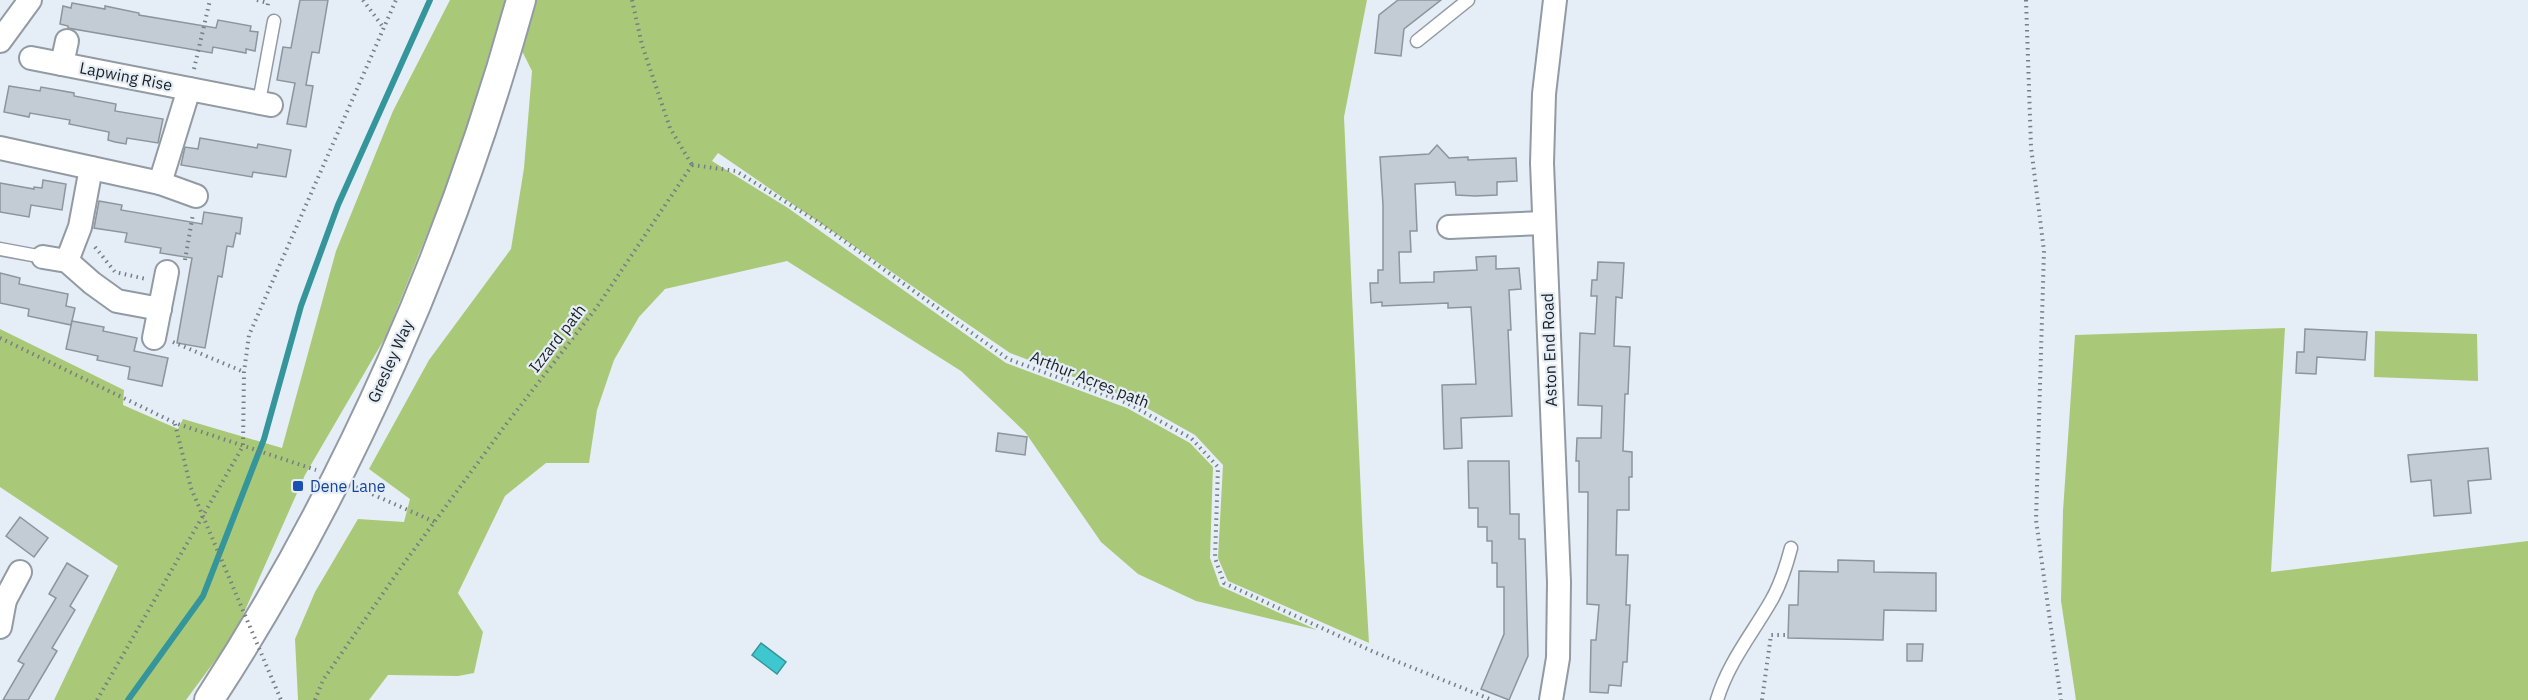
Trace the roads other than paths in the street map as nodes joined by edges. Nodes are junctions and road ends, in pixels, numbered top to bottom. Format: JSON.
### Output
{"nodes":[{"id":1,"x":30,"y":0,"type":"edge"},
{"id":2,"x":521,"y":0,"type":"edge"},
{"id":3,"x":1467,"y":0,"type":"edge"},
{"id":4,"x":1555,"y":0,"type":"edge"},
{"id":5,"x":274,"y":21,"type":"dead end"},
{"id":6,"x":4,"y":26,"type":"edge"},
{"id":7,"x":67,"y":41,"type":"dead end"},
{"id":8,"x":1417,"y":41,"type":"dead end"},
{"id":9,"x":31,"y":58,"type":"dead end"},
{"id":10,"x":62,"y":64,"type":"junction"},
{"id":11,"x":189,"y":89,"type":"junction"},
{"id":12,"x":265,"y":103,"type":"joint"},
{"id":13,"x":0,"y":147,"type":"edge"},
{"id":14,"x":91,"y":168,"type":"junction"},
{"id":15,"x":160,"y":183,"type":"junction"},
{"id":16,"x":196,"y":196,"type":"road end"},
{"id":17,"x":1544,"y":223,"type":"junction"},
{"id":18,"x":1449,"y":227,"type":"dead end"},
{"id":19,"x":0,"y":249,"type":"edge"},
{"id":20,"x":43,"y":257,"type":"joint"},
{"id":21,"x":67,"y":261,"type":"junction"},
{"id":22,"x":166,"y":277,"type":"road end"},
{"id":23,"x":160,"y":309,"type":"junction"},
{"id":24,"x":154,"y":338,"type":"road end"},
{"id":25,"x":1791,"y":548,"type":"dead end"},
{"id":26,"x":20,"y":572,"type":"dead end"},
{"id":27,"x":2,"y":599,"type":"edge"},
{"id":28,"x":0,"y":627,"type":"edge"},
{"id":29,"x":209,"y":700,"type":"edge"},
{"id":30,"x":1551,"y":700,"type":"edge"},
{"id":31,"x":1717,"y":700,"type":"edge"}],
"edges":[{"from":1,"to":6,"type":"street"},
{"from":2,"to":29,"type":"street","name":"Gresley Way"},
{"from":3,"to":8,"type":"lane"},
{"from":4,"to":17,"type":"street","name":"Aston End Road"},
{"from":5,"to":12,"type":"lane"},
{"from":7,"to":10,"type":"street","name":"Lapwing Rise"},
{"from":9,"to":10,"type":"street","name":"Lapwing Rise"},
{"from":10,"to":11,"type":"street","name":"Lapwing Rise"},
{"from":11,"to":12,"type":"street","name":"Lapwing Rise"},
{"from":11,"to":15,"type":"street","name":"Lapwing Rise"},
{"from":13,"to":14,"type":"street"},
{"from":14,"to":15,"type":"street"},
{"from":14,"to":21,"type":"street"},
{"from":15,"to":16,"type":"street"},
{"from":17,"to":18,"type":"street"},
{"from":17,"to":30,"type":"street","name":"Aston End Road"},
{"from":19,"to":20,"type":"lane"},
{"from":20,"to":21,"type":"street"},
{"from":21,"to":23,"type":"street"},
{"from":22,"to":23,"type":"street"},
{"from":23,"to":24,"type":"street"},
{"from":25,"to":31,"type":"lane"},
{"from":26,"to":27,"type":"street"},
{"from":27,"to":28,"type":"street"}]}
